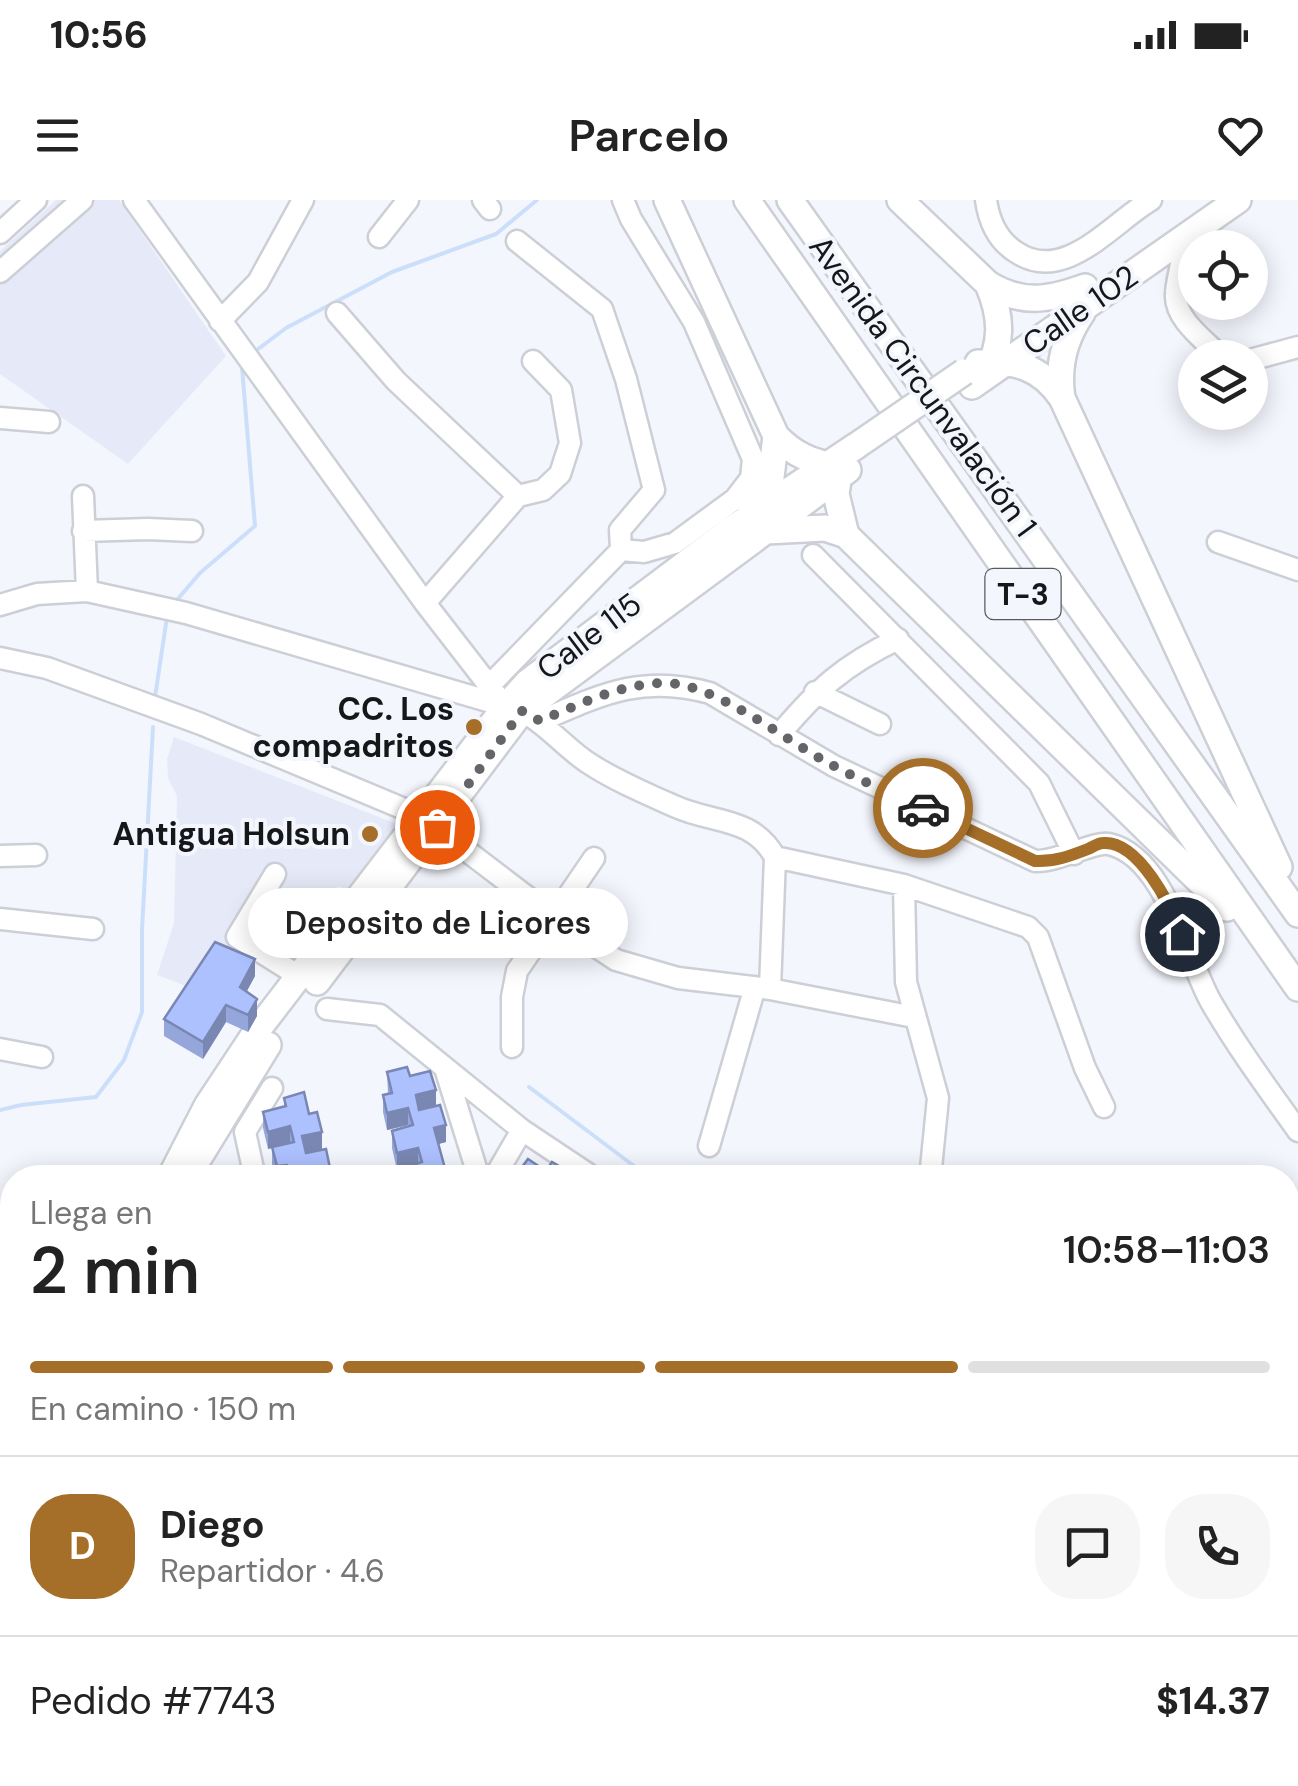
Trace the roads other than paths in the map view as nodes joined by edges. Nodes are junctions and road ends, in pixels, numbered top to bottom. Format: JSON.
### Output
{"nodes":[{"id":1,"x":36,"y":200,"type":"edge"},
{"id":2,"x":82,"y":200,"type":"edge"},
{"id":3,"x":303,"y":200,"type":"edge"},
{"id":4,"x":408,"y":200,"type":"edge"},
{"id":5,"x":622,"y":200,"type":"edge"},
{"id":6,"x":667,"y":200,"type":"edge"},
{"id":7,"x":747,"y":200,"type":"edge"},
{"id":8,"x":790,"y":200,"type":"edge"},
{"id":9,"x":900,"y":200,"type":"edge"},
{"id":10,"x":986,"y":200,"type":"edge"},
{"id":11,"x":1152,"y":200,"type":"edge"},
{"id":12,"x":1209,"y":200,"type":"edge"},
{"id":13,"x":1238,"y":200,"type":"edge"},
{"id":14,"x":139,"y":202,"type":"edge"},
{"id":15,"x":1194,"y":230,"type":"edge"},
{"id":16,"x":0,"y":232,"type":"edge"},
{"id":17,"x":378,"y":237,"type":"dead end"},
{"id":18,"x":1178,"y":240,"type":"edge"},
{"id":19,"x":517,"y":241,"type":"dead end"},
{"id":20,"x":0,"y":272,"type":"edge"},
{"id":21,"x":988,"y":284,"type":"junction"},
{"id":22,"x":1086,"y":296,"type":"junction"},
{"id":23,"x":337,"y":313,"type":"dead end"},
{"id":24,"x":220,"y":320,"type":"junction"},
{"id":25,"x":1186,"y":320,"type":"edge"},
{"id":26,"x":1205,"y":340,"type":"edge"},
{"id":27,"x":1298,"y":347,"type":"edge"},
{"id":28,"x":1268,"y":355,"type":"edge"},
{"id":29,"x":533,"y":361,"type":"dead end"},
{"id":30,"x":985,"y":367,"type":"junction"},
{"id":31,"x":1062,"y":398,"type":"junction"},
{"id":32,"x":0,"y":418,"type":"edge"},
{"id":33,"x":49,"y":422,"type":"dead end"},
{"id":34,"x":776,"y":436,"type":"junction"},
{"id":35,"x":847,"y":461,"type":"junction"},
{"id":36,"x":83,"y":496,"type":"dead end"},
{"id":37,"x":518,"y":496,"type":"junction"},
{"id":38,"x":192,"y":531,"type":"dead end"},
{"id":39,"x":729,"y":531,"type":"junction"},
{"id":40,"x":766,"y":531,"type":"junction"},
{"id":41,"x":83,"y":532,"type":"junction"},
{"id":42,"x":846,"y":535,"type":"junction"},
{"id":43,"x":1218,"y":542,"type":"dead end"},
{"id":44,"x":621,"y":550,"type":"junction"},
{"id":45,"x":813,"y":555,"type":"dead end"},
{"id":46,"x":1298,"y":570,"type":"edge"},
{"id":47,"x":87,"y":591,"type":"junction"},
{"id":48,"x":425,"y":603,"type":"junction"},
{"id":49,"x":0,"y":605,"type":"edge"},
{"id":50,"x":898,"y":639,"type":"junction"},
{"id":51,"x":0,"y":658,"type":"edge"},
{"id":52,"x":815,"y":692,"type":"junction"},
{"id":53,"x":514,"y":706,"type":"junction"},
{"id":54,"x":880,"y":724,"type":"dead end"},
{"id":55,"x":779,"y":736,"type":"junction"},
{"id":56,"x":429,"y":822,"type":"junction"},
{"id":57,"x":1074,"y":854,"type":"junction"},
{"id":58,"x":36,"y":855,"type":"dead end"},
{"id":59,"x":0,"y":856,"type":"edge"},
{"id":60,"x":594,"y":858,"type":"dead end"},
{"id":61,"x":776,"y":858,"type":"junction"},
{"id":62,"x":275,"y":874,"type":"dead end"},
{"id":63,"x":904,"y":885,"type":"junction"},
{"id":64,"x":1298,"y":911,"type":"edge"},
{"id":65,"x":553,"y":917,"type":"junction"},
{"id":66,"x":0,"y":919,"type":"edge"},
{"id":67,"x":93,"y":929,"type":"dead end"},
{"id":68,"x":1271,"y":951,"type":"junction"},
{"id":69,"x":299,"y":976,"type":"junction"},
{"id":70,"x":762,"y":988,"type":"junction"},
{"id":71,"x":1298,"y":988,"type":"edge"},
{"id":72,"x":328,"y":1008,"type":"dead end"},
{"id":73,"x":914,"y":1017,"type":"junction"},
{"id":74,"x":512,"y":1046,"type":"dead end"},
{"id":75,"x":0,"y":1049,"type":"edge"},
{"id":76,"x":42,"y":1057,"type":"dead end"},
{"id":77,"x":445,"y":1068,"type":"junction"},
{"id":78,"x":272,"y":1088,"type":"dead end"},
{"id":79,"x":1104,"y":1107,"type":"dead end"},
{"id":80,"x":522,"y":1130,"type":"junction"},
{"id":81,"x":1298,"y":1131,"type":"edge"},
{"id":82,"x":709,"y":1146,"type":"dead end"},
{"id":83,"x":177,"y":1165,"type":"edge"},
{"id":84,"x":195,"y":1165,"type":"edge"},
{"id":85,"x":249,"y":1165,"type":"edge"},
{"id":86,"x":475,"y":1165,"type":"edge"},
{"id":87,"x":502,"y":1165,"type":"edge"},
{"id":88,"x":574,"y":1165,"type":"edge"},
{"id":89,"x":931,"y":1165,"type":"edge"}],
"edges":[{"from":1,"to":16,"type":"street"},
{"from":2,"to":20,"type":"street"},
{"from":3,"to":24,"type":"street"},
{"from":4,"to":17,"type":"street"},
{"from":5,"to":44,"type":"street"},
{"from":6,"to":34,"type":"main road"},
{"from":7,"to":68,"type":"main road","name":"Avenida Circunvalación 1","number":"T-3"},
{"from":8,"to":64,"type":"main road","name":"Avenida Circunvalación 1","number":"T-3"},
{"from":9,"to":21,"type":"main road"},
{"from":10,"to":11,"type":"street"},
{"from":12,"to":22,"type":"main road","name":"Calle 102"},
{"from":13,"to":15,"type":"main road","name":"Calle 102"},
{"from":14,"to":24,"type":"street"},
{"from":18,"to":22,"type":"main road","name":"Calle 102"},
{"from":19,"to":44,"type":"street"},
{"from":21,"to":22,"type":"main road"},
{"from":21,"to":30,"type":"main road"},
{"from":22,"to":30,"type":"main road","name":"Calle 102"},
{"from":22,"to":31,"type":"main road"},
{"from":23,"to":37,"type":"street"},
{"from":24,"to":48,"type":"street"},
{"from":25,"to":26,"type":"street"},
{"from":27,"to":28,"type":"street"},
{"from":29,"to":37,"type":"street"},
{"from":30,"to":31,"type":"main road"},
{"from":30,"to":35,"type":"main road","name":"Calle 102","bridge":true},
{"from":31,"to":64,"type":"main road"},
{"from":32,"to":33,"type":"street"},
{"from":34,"to":35,"type":"main road"},
{"from":34,"to":39,"type":"main road"},
{"from":35,"to":39,"type":"main road","name":"Calle 115"},
{"from":35,"to":40,"type":"main road","name":"Calle 115"},
{"from":35,"to":42,"type":"main road"},
{"from":36,"to":41,"type":"street"},
{"from":37,"to":48,"type":"street"},
{"from":38,"to":41,"type":"street"},
{"from":39,"to":53,"type":"main road","name":"Calle 115"},
{"from":40,"to":42,"type":"main road"},
{"from":40,"to":53,"type":"main road","name":"Calle 115"},
{"from":41,"to":47,"type":"street"},
{"from":42,"to":68,"type":"main road"},
{"from":43,"to":46,"type":"street"},
{"from":44,"to":53,"type":"street"},
{"from":45,"to":50,"type":"street"},
{"from":47,"to":49,"type":"street"},
{"from":47,"to":53,"type":"street"},
{"from":48,"to":53,"type":"street"},
{"from":50,"to":52,"type":"street"},
{"from":50,"to":57,"type":"street"},
{"from":51,"to":56,"type":"street"},
{"from":52,"to":54,"type":"street"},
{"from":52,"to":55,"type":"street"},
{"from":53,"to":55,"type":"street"},
{"from":53,"to":56,"type":"main road","name":"Calle 115"},
{"from":53,"to":61,"type":"street"},
{"from":55,"to":57,"type":"street"},
{"from":56,"to":65,"type":"street"},
{"from":56,"to":69,"type":"main road","name":"Calle 115"},
{"from":56,"to":84,"type":"main road","name":"Calle 115"},
{"from":57,"to":81,"type":"street"},
{"from":58,"to":59,"type":"street"},
{"from":60,"to":65,"type":"street"},
{"from":61,"to":63,"type":"street"},
{"from":61,"to":70,"type":"street"},
{"from":62,"to":69,"type":"street"},
{"from":63,"to":73,"type":"street"},
{"from":63,"to":79,"type":"street"},
{"from":65,"to":70,"type":"street"},
{"from":65,"to":74,"type":"street"},
{"from":66,"to":67,"type":"street"},
{"from":68,"to":71,"type":"main road","name":"Avenida Circunvalación 1","number":"T-3"},
{"from":69,"to":83,"type":"main road","name":"Calle 115"},
{"from":70,"to":73,"type":"street"},
{"from":70,"to":82,"type":"street"},
{"from":72,"to":77,"type":"street"},
{"from":73,"to":89,"type":"street"},
{"from":75,"to":76,"type":"street"},
{"from":77,"to":80,"type":"street"},
{"from":77,"to":86,"type":"street"},
{"from":78,"to":85,"type":"street"},
{"from":80,"to":87,"type":"street"},
{"from":80,"to":88,"type":"street"}]}
